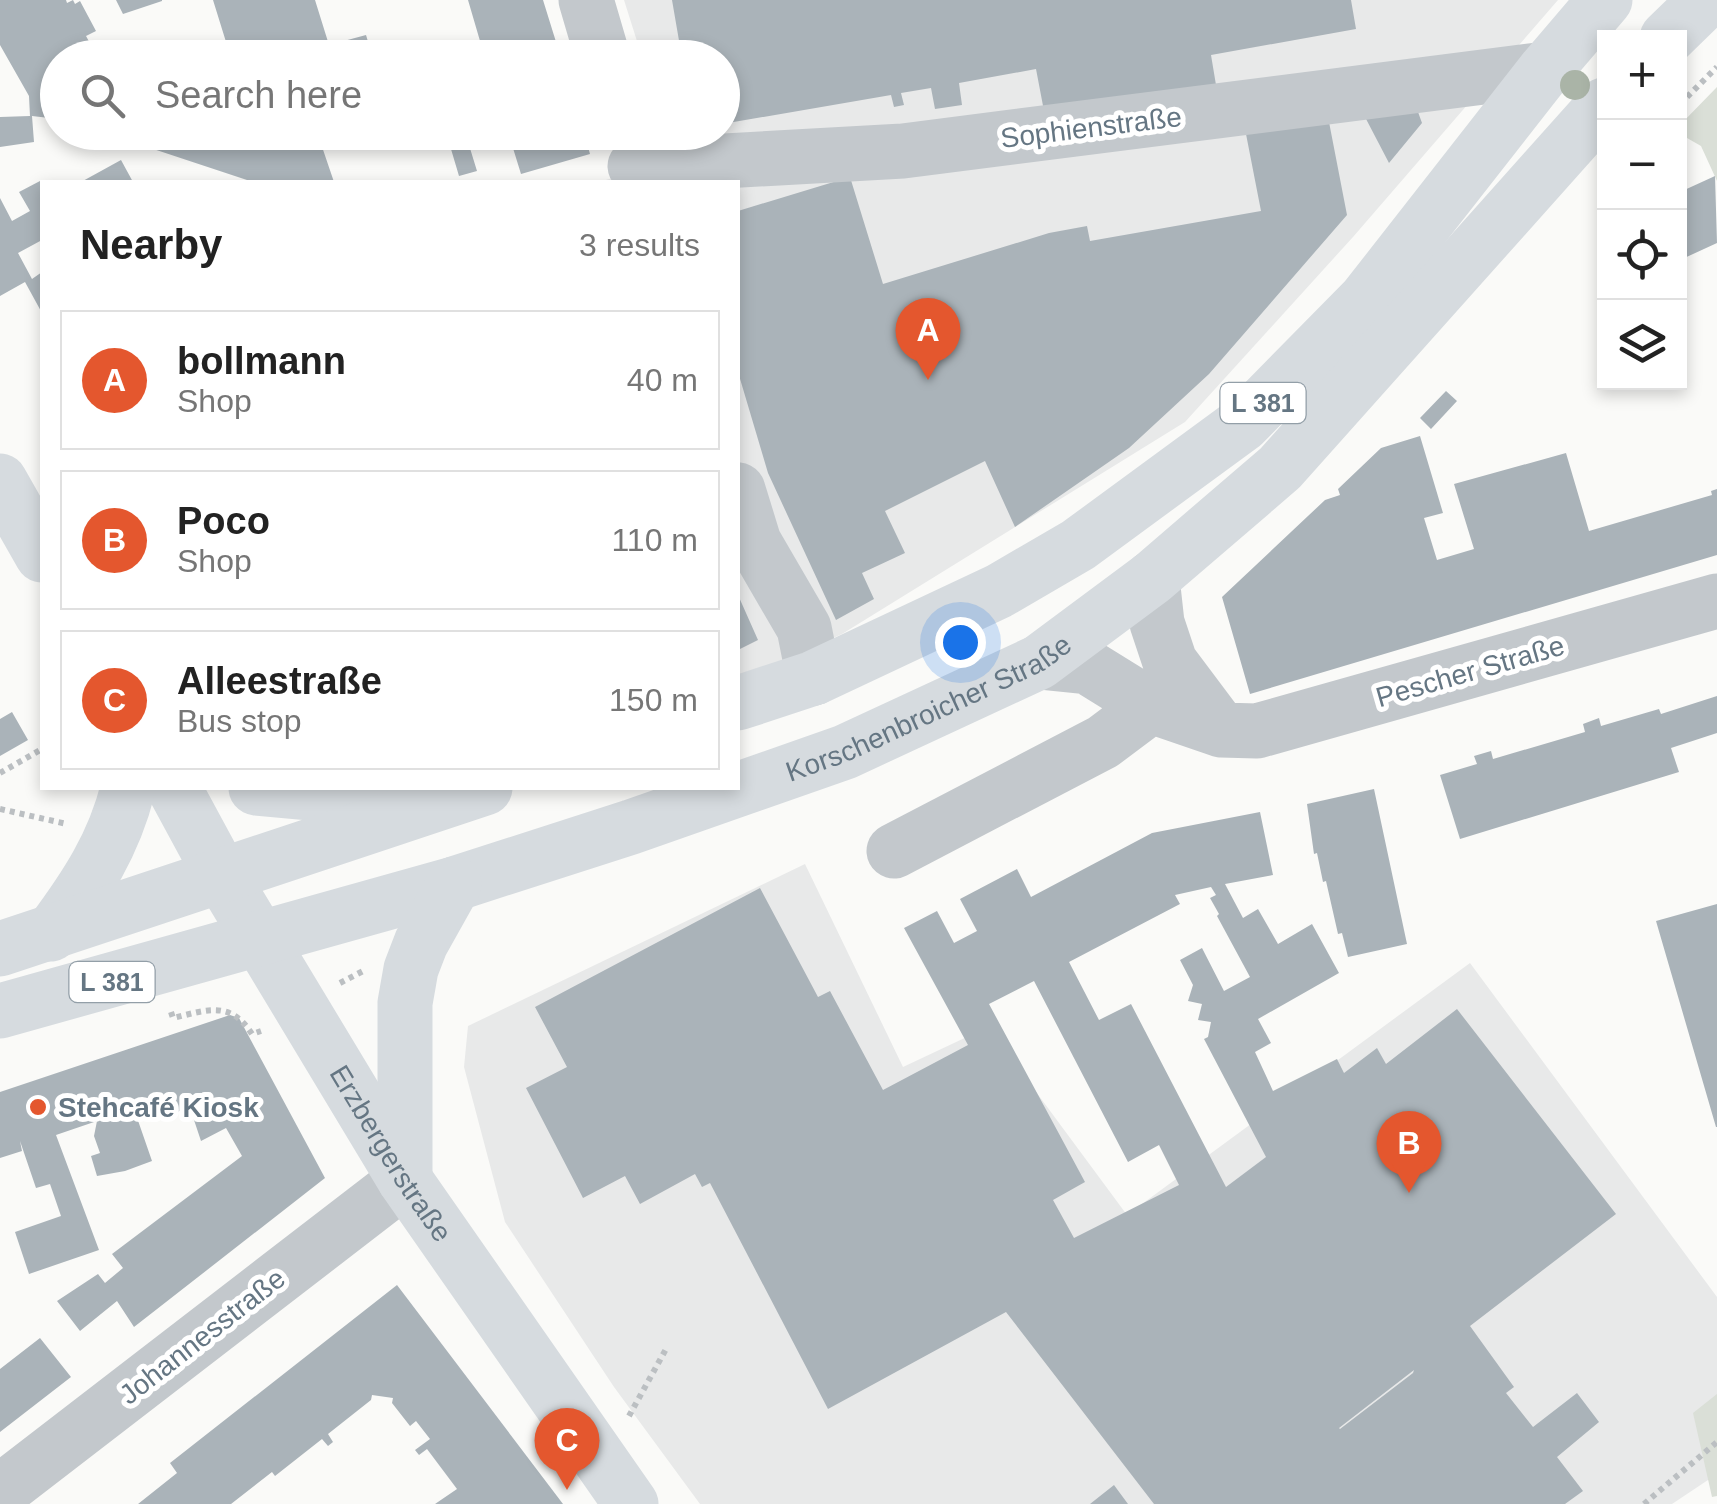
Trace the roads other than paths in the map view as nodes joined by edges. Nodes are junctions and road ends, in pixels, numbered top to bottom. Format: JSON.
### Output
{"nodes":[{"id":1,"x":586,"y":0,"type":"edge"},
{"id":2,"x":1605,"y":0,"type":"edge"},
{"id":3,"x":1706,"y":0,"type":"edge"},
{"id":4,"x":1676,"y":30,"type":"edge"},
{"id":5,"x":598,"y":40,"type":"edge"},
{"id":6,"x":1546,"y":69,"type":"junction"},
{"id":7,"x":1597,"y":113,"type":"edge"},
{"id":8,"x":633,"y":160,"type":"edge"},
{"id":9,"x":0,"y":481,"type":"edge"},
{"id":10,"x":740,"y":496,"type":"edge"},
{"id":11,"x":40,"y":551,"type":"edge"},
{"id":12,"x":1152,"y":578,"type":"junction"},
{"id":13,"x":1717,"y":602,"type":"edge"},
{"id":14,"x":1039,"y":662,"type":"junction"},
{"id":15,"x":814,"y":678,"type":"junction"},
{"id":16,"x":740,"y":702,"type":"edge"},
{"id":17,"x":1151,"y":706,"type":"junction"},
{"id":18,"x":1221,"y":730,"type":"junction"},
{"id":19,"x":740,"y":787,"type":"edge"},
{"id":20,"x":175,"y":790,"type":"edge"},
{"id":21,"x":274,"y":790,"type":"edge"},
{"id":22,"x":732,"y":790,"type":"edge"},
{"id":23,"x":461,"y":796,"type":"edge"},
{"id":24,"x":121,"y":811,"type":"edge"},
{"id":25,"x":894,"y":851,"type":"dead end"},
{"id":26,"x":220,"y":874,"type":"junction"},
{"id":27,"x":454,"y":884,"type":"junction"},
{"id":28,"x":262,"y":940,"type":"junction"},
{"id":29,"x":26,"y":941,"type":"edge"},
{"id":30,"x":0,"y":1011,"type":"edge"},
{"id":31,"x":405,"y":1180,"type":"junction"},
{"id":32,"x":616,"y":1485,"type":"edge"},
{"id":33,"x":0,"y":1492,"type":"edge"}],
"edges":[{"from":1,"to":5,"type":"street"},
{"from":2,"to":6,"type":"main road","number":"L 381"},
{"from":3,"to":4,"type":"main road"},
{"from":6,"to":8,"type":"street","name":"Sophienstraße"},
{"from":6,"to":15,"type":"main road","number":"L 381"},
{"from":7,"to":12,"type":"main road","name":"Korschenbroicher Straße","number":"L 381"},
{"from":9,"to":11,"type":"main road"},
{"from":10,"to":15,"type":"street"},
{"from":12,"to":14,"type":"main road","name":"Korschenbroicher Straße","number":"L 381"},
{"from":12,"to":18,"type":"street"},
{"from":13,"to":18,"type":"street","name":"Pescher Straße"},
{"from":14,"to":17,"type":"street","name":"Pescher Straße"},
{"from":14,"to":19,"type":"main road","name":"Korschenbroicher Straße","number":"L 381"},
{"from":15,"to":16,"type":"main road","number":"L 381"},
{"from":17,"to":18,"type":"street","name":"Pescher Straße"},
{"from":17,"to":25,"type":"street"},
{"from":20,"to":26,"type":"main road","name":"Erzbergerstraße"},
{"from":21,"to":23,"type":"main road"},
{"from":22,"to":27,"type":"main road","name":"Korschenbroicher Straße","number":"L 381"},
{"from":23,"to":26,"type":"main road","number":"L 381"},
{"from":24,"to":29,"type":"main road"},
{"from":26,"to":28,"type":"main road","name":"Erzbergerstraße"},
{"from":26,"to":29,"type":"main road","number":"L 381"},
{"from":27,"to":28,"type":"main road","name":"Korschenbroicher Straße","number":"L 381"},
{"from":27,"to":31,"type":"main road"},
{"from":28,"to":30,"type":"main road","name":"Korschenbroicher Straße","number":"L 381"},
{"from":28,"to":31,"type":"main road","name":"Erzbergerstraße"},
{"from":31,"to":32,"type":"main road","name":"Erzbergerstraße"},
{"from":31,"to":33,"type":"street","name":"Johannesstraße"}]}
